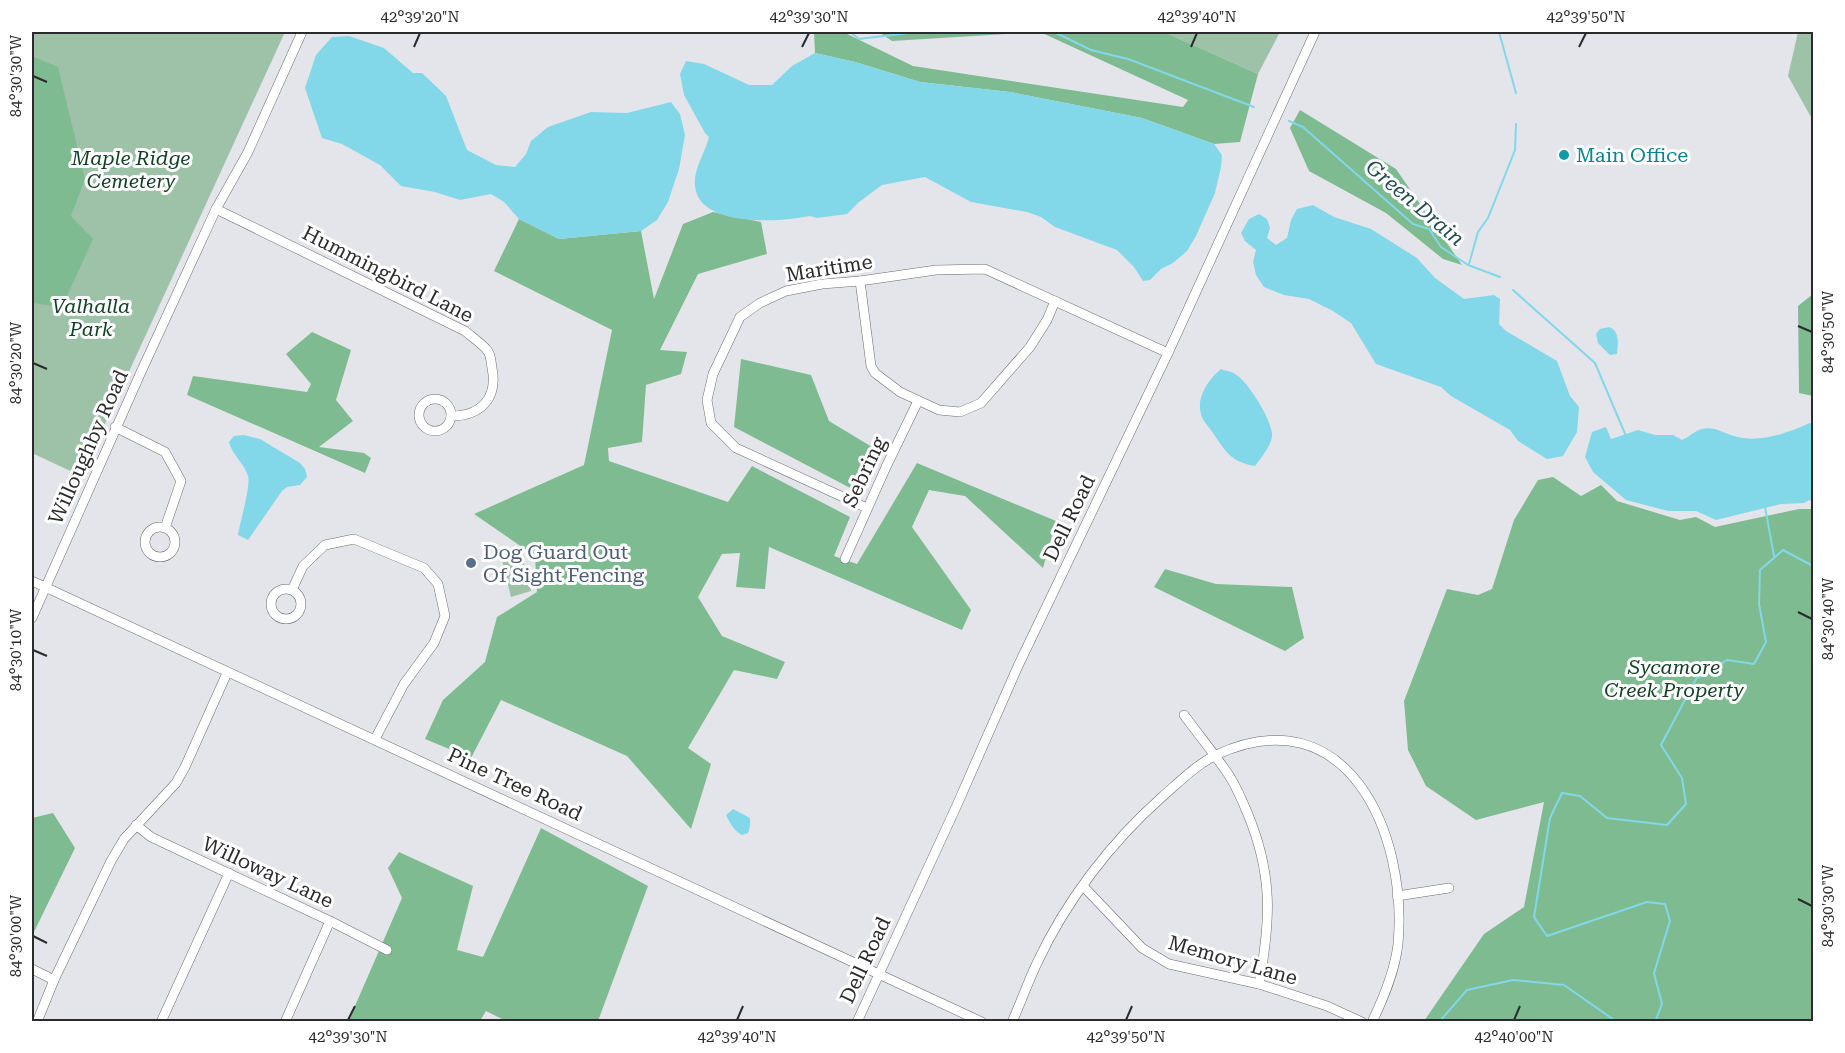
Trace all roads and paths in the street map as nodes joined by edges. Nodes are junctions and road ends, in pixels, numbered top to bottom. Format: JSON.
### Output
{"nodes":[{"id":1,"x":302,"y":32,"type":"edge"},
{"id":2,"x":1315,"y":32,"type":"edge"},
{"id":3,"x":216,"y":209,"type":"junction"},
{"id":4,"x":860,"y":281,"type":"junction"},
{"id":5,"x":1055,"y":301,"type":"junction"},
{"id":6,"x":1168,"y":353,"type":"junction"},
{"id":7,"x":918,"y":401,"type":"junction"},
{"id":8,"x":451,"y":416,"type":"dead end"},
{"id":9,"x":116,"y":427,"type":"junction"},
{"id":10,"x":867,"y":508,"type":"junction"},
{"id":11,"x":165,"y":528,"type":"dead end"},
{"id":12,"x":844,"y":559,"type":"dead end"},
{"id":13,"x":32,"y":581,"type":"edge"},
{"id":14,"x":45,"y":588,"type":"junction"},
{"id":15,"x":292,"y":590,"type":"dead end"},
{"id":16,"x":32,"y":618,"type":"edge"},
{"id":17,"x":227,"y":673,"type":"junction"},
{"id":18,"x":1184,"y":715,"type":"dead end"},
{"id":19,"x":375,"y":739,"type":"junction"},
{"id":20,"x":1215,"y":756,"type":"junction"},
{"id":21,"x":136,"y":825,"type":"junction"},
{"id":22,"x":229,"y":873,"type":"junction"},
{"id":23,"x":1083,"y":886,"type":"junction"},
{"id":24,"x":1449,"y":888,"type":"dead end"},
{"id":25,"x":1397,"y":896,"type":"junction"},
{"id":26,"x":330,"y":921,"type":"junction"},
{"id":27,"x":387,"y":950,"type":"dead end"},
{"id":28,"x":32,"y":969,"type":"edge"},
{"id":29,"x":879,"y":973,"type":"junction"},
{"id":30,"x":54,"y":980,"type":"junction"},
{"id":31,"x":1259,"y":984,"type":"junction"},
{"id":32,"x":37,"y":1021,"type":"edge"},
{"id":33,"x":161,"y":1022,"type":"edge"},
{"id":34,"x":285,"y":1022,"type":"edge"},
{"id":35,"x":857,"y":1022,"type":"edge"},
{"id":36,"x":982,"y":1022,"type":"edge"},
{"id":37,"x":1012,"y":1022,"type":"edge"},
{"id":38,"x":1362,"y":1022,"type":"edge"},
{"id":39,"x":1372,"y":1022,"type":"edge"}],
"edges":[{"from":1,"to":3,"type":"street","name":"Willoughby Road"},
{"from":2,"to":6,"type":"street","name":"Dell Road"},
{"from":3,"to":8,"type":"street","name":"Hummingbird Lane"},
{"from":3,"to":9,"type":"street","name":"Willoughby Road"},
{"from":4,"to":5,"type":"street","name":"Maritime"},
{"from":4,"to":7,"type":"street"},
{"from":4,"to":10,"type":"street","name":"Maritime"},
{"from":5,"to":6,"type":"street","name":"Maritime"},
{"from":5,"to":7,"type":"street"},
{"from":6,"to":29,"type":"street","name":"Dell Road"},
{"from":7,"to":10,"type":"street","name":"Sebring"},
{"from":9,"to":11,"type":"street"},
{"from":9,"to":14,"type":"street","name":"Willoughby Road"},
{"from":10,"to":12,"type":"street","name":"Sebring"},
{"from":13,"to":14,"type":"street","name":"Pine Tree Road"},
{"from":14,"to":16,"type":"street","name":"Willoughby Road"},
{"from":14,"to":17,"type":"street","name":"Pine Tree Road"},
{"from":15,"to":19,"type":"street"},
{"from":17,"to":19,"type":"street","name":"Pine Tree Road"},
{"from":17,"to":21,"type":"street"},
{"from":18,"to":20,"type":"street"},
{"from":19,"to":29,"type":"street","name":"Pine Tree Road"},
{"from":20,"to":23,"type":"street"},
{"from":20,"to":25,"type":"street"},
{"from":20,"to":31,"type":"street"},
{"from":21,"to":22,"type":"street","name":"Willoway Lane"},
{"from":21,"to":30,"type":"street"},
{"from":22,"to":26,"type":"street","name":"Willoway Lane"},
{"from":22,"to":33,"type":"street"},
{"from":23,"to":31,"type":"street","name":"Memory Lane"},
{"from":23,"to":37,"type":"street"},
{"from":24,"to":25,"type":"street"},
{"from":25,"to":39,"type":"street"},
{"from":26,"to":27,"type":"street","name":"Willoway Lane"},
{"from":26,"to":34,"type":"street"},
{"from":28,"to":30,"type":"street"},
{"from":29,"to":35,"type":"street","name":"Dell Road"},
{"from":29,"to":36,"type":"street","name":"Pine Tree Road"},
{"from":30,"to":32,"type":"street"},
{"from":31,"to":38,"type":"street","name":"Memory Lane"}]}
